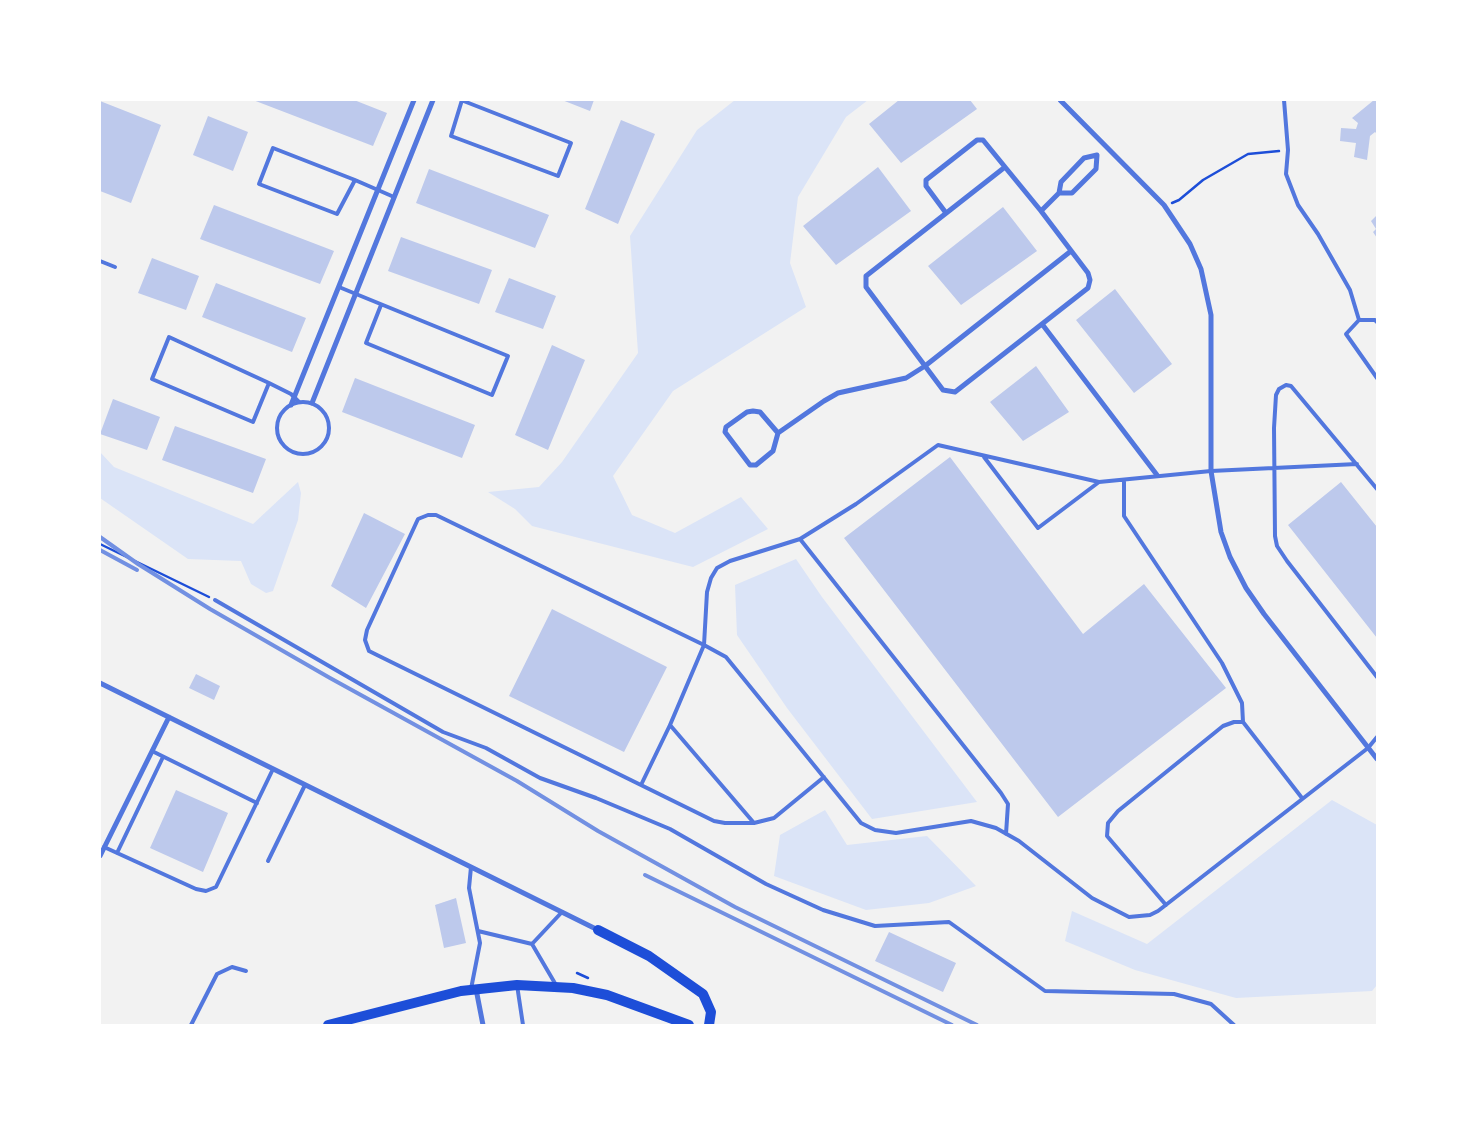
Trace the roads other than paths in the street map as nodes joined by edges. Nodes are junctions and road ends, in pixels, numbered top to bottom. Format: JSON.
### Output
{"nodes":[{"id":1,"x":414,"y":100,"type":"edge"},
{"id":2,"x":433,"y":100,"type":"edge"},
{"id":3,"x":462,"y":100,"type":"edge"},
{"id":4,"x":1060,"y":100,"type":"edge"},
{"id":5,"x":1284,"y":100,"type":"edge"},
{"id":6,"x":1105,"y":147,"type":"junction"},
{"id":7,"x":1097,"y":155,"type":"junction"},
{"id":8,"x":1005,"y":167,"type":"junction"},
{"id":9,"x":355,"y":180,"type":"junction"},
{"id":10,"x":378,"y":190,"type":"junction"},
{"id":11,"x":1059,"y":193,"type":"junction"},
{"id":12,"x":394,"y":197,"type":"junction"},
{"id":13,"x":1041,"y":211,"type":"junction"},
{"id":14,"x":946,"y":213,"type":"junction"},
{"id":15,"x":1071,"y":251,"type":"junction"},
{"id":16,"x":100,"y":261,"type":"edge"},
{"id":17,"x":115,"y":267,"type":"dead end"},
{"id":18,"x":339,"y":287,"type":"junction"},
{"id":19,"x":356,"y":294,"type":"junction"},
{"id":20,"x":381,"y":304,"type":"junction"},
{"id":21,"x":1359,"y":320,"type":"junction"},
{"id":22,"x":1377,"y":322,"type":"edge"},
{"id":23,"x":1042,"y":324,"type":"junction"},
{"id":24,"x":925,"y":366,"type":"junction"},
{"id":25,"x":1377,"y":378,"type":"edge"},
{"id":26,"x":269,"y":384,"type":"junction"},
{"id":27,"x":294,"y":397,"type":"junction"},
{"id":28,"x":299,"y":402,"type":"junction"},
{"id":29,"x":312,"y":403,"type":"junction"},
{"id":30,"x":291,"y":405,"type":"junction"},
{"id":31,"x":778,"y":433,"type":"junction"},
{"id":32,"x":984,"y":456,"type":"junction"},
{"id":33,"x":1357,"y":464,"type":"junction"},
{"id":34,"x":1274,"y":468,"type":"junction"},
{"id":35,"x":1211,"y":471,"type":"junction"},
{"id":36,"x":1157,"y":475,"type":"junction"},
{"id":37,"x":1124,"y":480,"type":"junction"},
{"id":38,"x":1099,"y":482,"type":"junction"},
{"id":39,"x":1377,"y":489,"type":"edge"},
{"id":40,"x":800,"y":539,"type":"junction"},
{"id":41,"x":215,"y":600,"type":"road end"},
{"id":42,"x":704,"y":645,"type":"junction"},
{"id":43,"x":1377,"y":677,"type":"edge"},
{"id":44,"x":100,"y":683,"type":"edge"},
{"id":45,"x":169,"y":717,"type":"junction"},
{"id":46,"x":1243,"y":722,"type":"junction"},
{"id":47,"x":670,"y":725,"type":"junction"},
{"id":48,"x":1377,"y":737,"type":"edge"},
{"id":49,"x":1368,"y":748,"type":"junction"},
{"id":50,"x":152,"y":751,"type":"junction"},
{"id":51,"x":163,"y":757,"type":"junction"},
{"id":52,"x":1377,"y":759,"type":"edge"},
{"id":53,"x":273,"y":769,"type":"junction"},
{"id":54,"x":824,"y":778,"type":"junction"},
{"id":55,"x":305,"y":785,"type":"junction"},
{"id":56,"x":641,"y":786,"type":"junction"},
{"id":57,"x":1302,"y":798,"type":"junction"},
{"id":58,"x":256,"y":803,"type":"junction"},
{"id":59,"x":754,"y":823,"type":"junction"},
{"id":60,"x":1006,"y":834,"type":"junction"},
{"id":61,"x":104,"y":847,"type":"junction"},
{"id":62,"x":117,"y":853,"type":"junction"},
{"id":63,"x":100,"y":856,"type":"edge"},
{"id":64,"x":268,"y":861,"type":"dead end"},
{"id":65,"x":471,"y":867,"type":"junction"},
{"id":66,"x":1166,"y":905,"type":"junction"},
{"id":67,"x":562,"y":912,"type":"junction"},
{"id":68,"x":598,"y":930,"type":"joint"},
{"id":69,"x":478,"y":931,"type":"junction"},
{"id":70,"x":532,"y":944,"type":"junction"},
{"id":71,"x":246,"y":971,"type":"dead end"},
{"id":72,"x":517,"y":985,"type":"junction"},
{"id":73,"x":557,"y":987,"type":"junction"},
{"id":74,"x":473,"y":989,"type":"junction"},
{"id":75,"x":191,"y":1025,"type":"edge"},
{"id":76,"x":328,"y":1025,"type":"edge"},
{"id":77,"x":483,"y":1025,"type":"edge"},
{"id":78,"x":522,"y":1025,"type":"edge"},
{"id":79,"x":690,"y":1025,"type":"edge"},
{"id":80,"x":709,"y":1025,"type":"edge"},
{"id":81,"x":1234,"y":1025,"type":"edge"}],
"edges":[{"from":1,"to":10,"type":"street"},
{"from":2,"to":12,"type":"street"},
{"from":3,"to":3,"type":"lane"},
{"from":4,"to":6,"type":"street"},
{"from":5,"to":21,"type":"lane"},
{"from":6,"to":7,"type":"street"},
{"from":6,"to":35,"type":"street"},
{"from":7,"to":11,"type":"street"},
{"from":7,"to":11,"type":"street"},
{"from":8,"to":13,"type":"street"},
{"from":8,"to":14,"type":"street"},
{"from":8,"to":14,"type":"street"},
{"from":9,"to":9,"type":"lane"},
{"from":9,"to":10,"type":"lane"},
{"from":10,"to":12,"type":"lane"},
{"from":10,"to":18,"type":"street"},
{"from":11,"to":13,"type":"street"},
{"from":12,"to":19,"type":"street"},
{"from":13,"to":15,"type":"street"},
{"from":14,"to":24,"type":"street"},
{"from":15,"to":23,"type":"street"},
{"from":15,"to":24,"type":"street"},
{"from":16,"to":17,"type":"lane"},
{"from":18,"to":19,"type":"lane"},
{"from":18,"to":27,"type":"street"},
{"from":19,"to":20,"type":"lane"},
{"from":19,"to":29,"type":"street"},
{"from":20,"to":20,"type":"lane"},
{"from":21,"to":22,"type":"lane"},
{"from":21,"to":25,"type":"lane"},
{"from":23,"to":24,"type":"street"},
{"from":23,"to":36,"type":"street"},
{"from":24,"to":31,"type":"street"},
{"from":26,"to":26,"type":"lane"},
{"from":26,"to":27,"type":"lane"},
{"from":27,"to":28,"type":"lane"},
{"from":27,"to":30,"type":"street"},
{"from":28,"to":29,"type":"lane"},
{"from":28,"to":30,"type":"lane"},
{"from":29,"to":30,"type":"lane"},
{"from":31,"to":31,"type":"street"},
{"from":32,"to":38,"type":"lane"},
{"from":32,"to":38,"type":"lane"},
{"from":32,"to":40,"type":"lane"},
{"from":33,"to":34,"type":"lane"},
{"from":33,"to":34,"type":"lane"},
{"from":33,"to":39,"type":"lane"},
{"from":34,"to":35,"type":"lane"},
{"from":34,"to":43,"type":"lane"},
{"from":35,"to":36,"type":"lane"},
{"from":35,"to":49,"type":"street"},
{"from":36,"to":37,"type":"lane"},
{"from":37,"to":38,"type":"lane"},
{"from":37,"to":46,"type":"lane"},
{"from":40,"to":42,"type":"lane"},
{"from":40,"to":60,"type":"lane"},
{"from":41,"to":81,"type":"lane"},
{"from":42,"to":47,"type":"lane"},
{"from":42,"to":54,"type":"lane"},
{"from":42,"to":56,"type":"lane"},
{"from":44,"to":45,"type":"street"},
{"from":45,"to":50,"type":"street"},
{"from":45,"to":53,"type":"street"},
{"from":46,"to":57,"type":"lane"},
{"from":46,"to":66,"type":"lane"},
{"from":47,"to":56,"type":"lane"},
{"from":47,"to":59,"type":"lane"},
{"from":48,"to":49,"type":"lane"},
{"from":49,"to":52,"type":"street"},
{"from":49,"to":57,"type":"lane"},
{"from":50,"to":51,"type":"lane"},
{"from":50,"to":61,"type":"street"},
{"from":51,"to":58,"type":"lane"},
{"from":51,"to":62,"type":"lane"},
{"from":53,"to":55,"type":"street"},
{"from":53,"to":58,"type":"lane"},
{"from":54,"to":59,"type":"lane"},
{"from":54,"to":60,"type":"lane"},
{"from":55,"to":64,"type":"lane"},
{"from":55,"to":65,"type":"street"},
{"from":56,"to":59,"type":"lane"},
{"from":57,"to":66,"type":"lane"},
{"from":58,"to":62,"type":"lane"},
{"from":60,"to":66,"type":"lane"},
{"from":61,"to":62,"type":"lane"},
{"from":61,"to":63,"type":"street"},
{"from":65,"to":67,"type":"street"},
{"from":65,"to":69,"type":"lane"},
{"from":67,"to":68,"type":"street"},
{"from":67,"to":70,"type":"lane"},
{"from":68,"to":80,"type":"main road"},
{"from":69,"to":70,"type":"lane"},
{"from":69,"to":74,"type":"lane"},
{"from":70,"to":73,"type":"lane"},
{"from":71,"to":75,"type":"lane"},
{"from":72,"to":73,"type":"main road"},
{"from":72,"to":74,"type":"main road"},
{"from":72,"to":78,"type":"lane"},
{"from":73,"to":79,"type":"main road"},
{"from":74,"to":76,"type":"main road"},
{"from":74,"to":77,"type":"street"}]}
